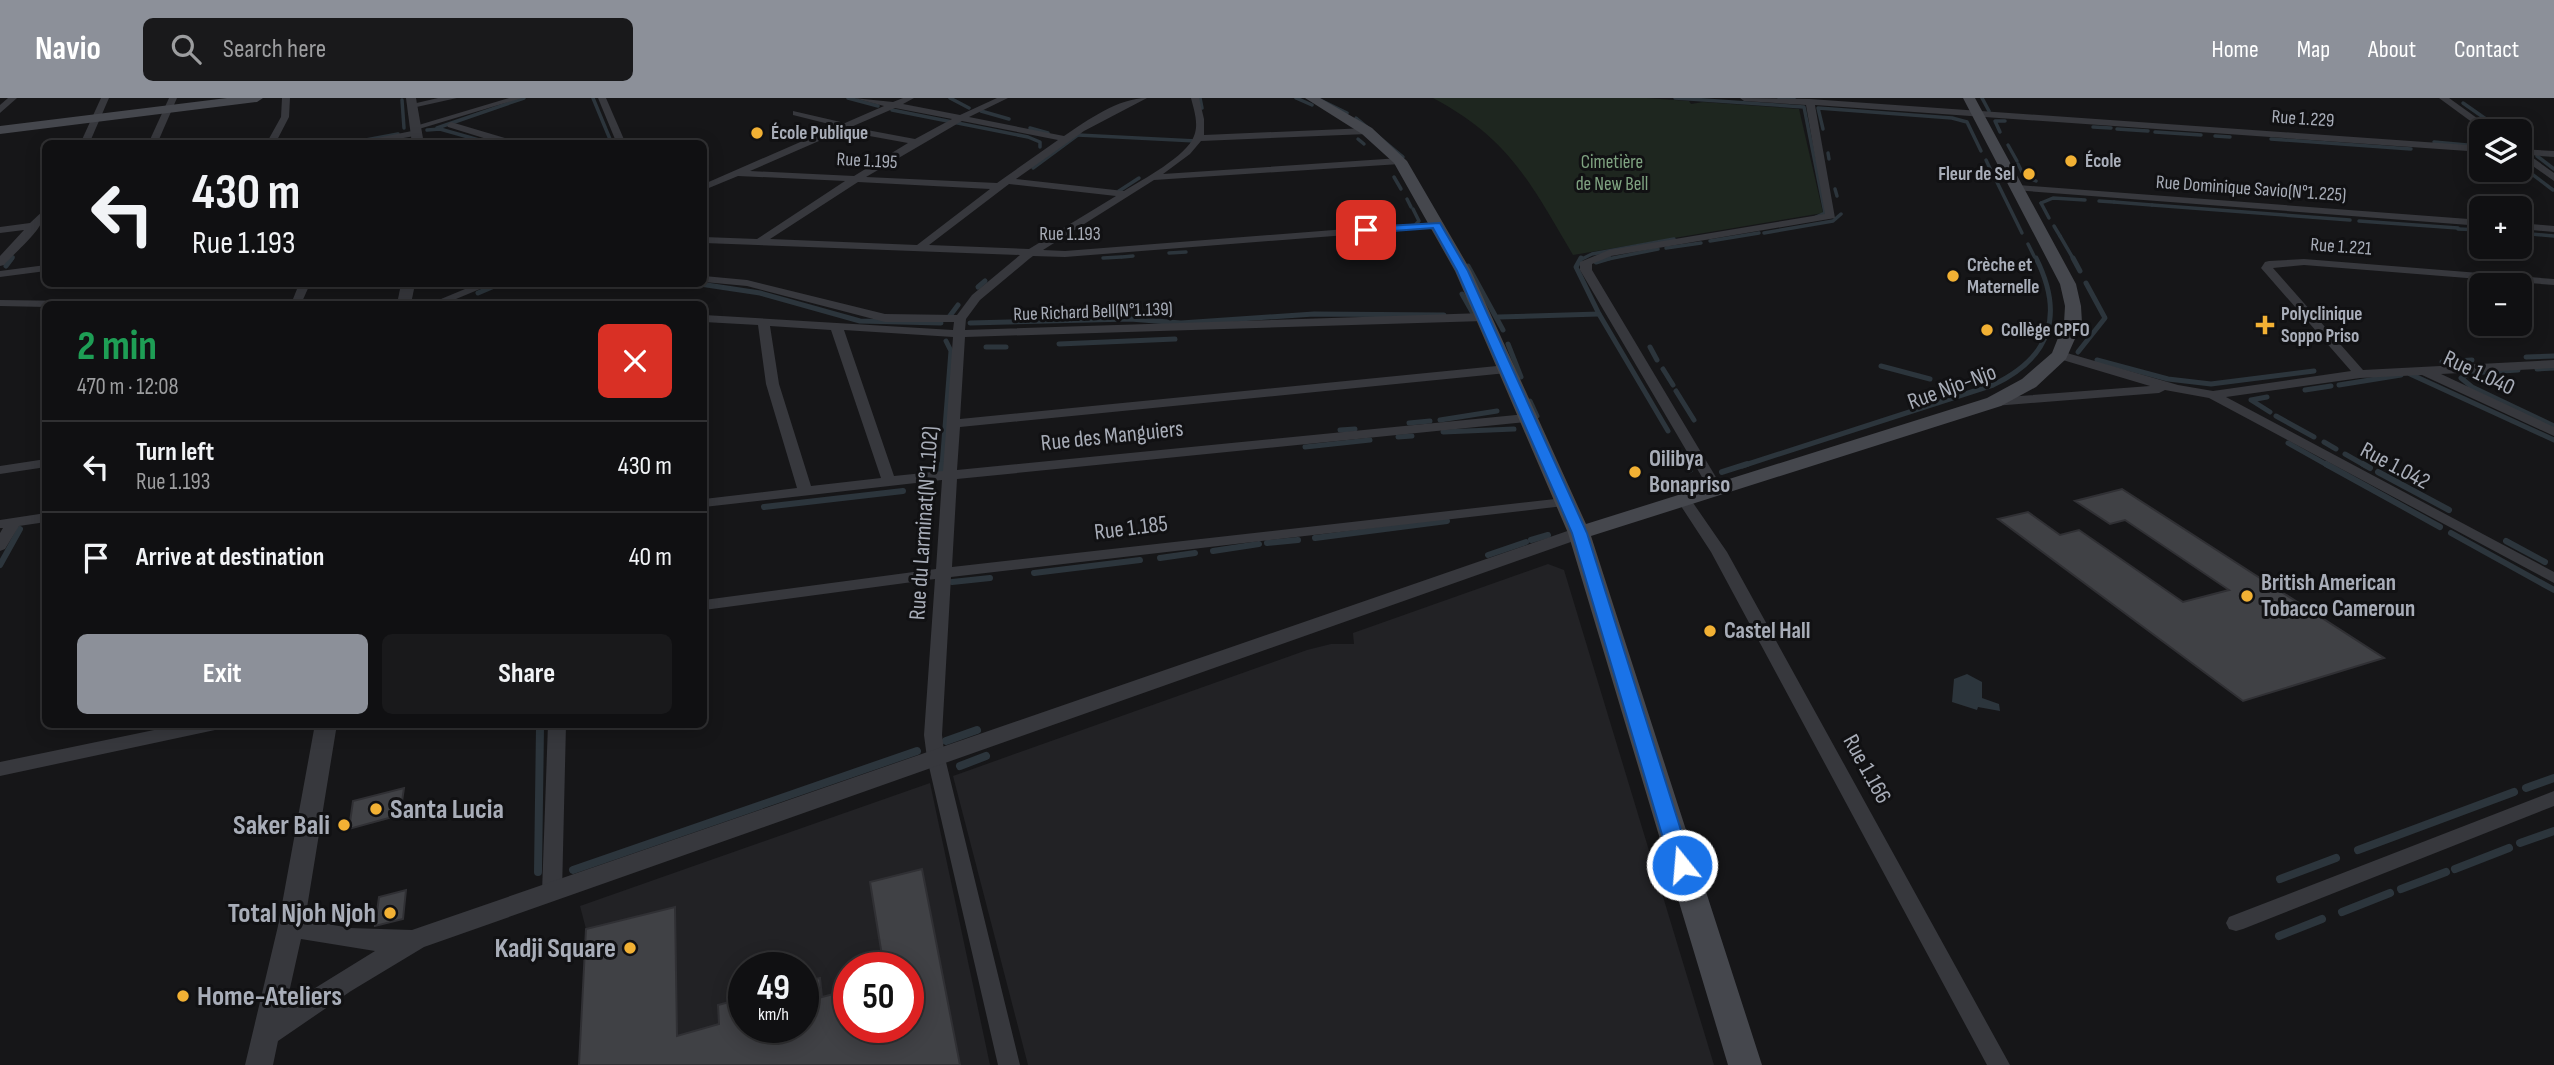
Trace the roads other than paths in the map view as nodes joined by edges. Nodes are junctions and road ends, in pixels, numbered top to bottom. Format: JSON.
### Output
{"nodes":[{"id":1,"x":13,"y":98,"type":"edge"},
{"id":2,"x":105,"y":98,"type":"edge"},
{"id":3,"x":173,"y":98,"type":"edge"},
{"id":4,"x":257,"y":98,"type":"edge"},
{"id":5,"x":286,"y":98,"type":"edge"},
{"id":6,"x":453,"y":98,"type":"edge"},
{"id":7,"x":518,"y":98,"type":"edge"},
{"id":8,"x":528,"y":98,"type":"edge"},
{"id":9,"x":602,"y":98,"type":"edge"},
{"id":10,"x":858,"y":98,"type":"edge"},
{"id":11,"x":910,"y":98,"type":"edge"},
{"id":12,"x":1004,"y":98,"type":"edge"},
{"id":13,"x":1143,"y":98,"type":"edge"},
{"id":14,"x":1195,"y":98,"type":"edge"},
{"id":15,"x":1311,"y":98,"type":"edge"},
{"id":16,"x":1744,"y":98,"type":"edge"},
{"id":17,"x":2443,"y":98,"type":"edge"},
{"id":18,"x":412,"y":101,"type":"edge"},
{"id":19,"x":1810,"y":102,"type":"junction"},
{"id":20,"x":1974,"y":106,"type":"edge"},
{"id":21,"x":891,"y":107,"type":"junction"},
{"id":22,"x":0,"y":110,"type":"edge"},
{"id":23,"x":165,"y":111,"type":"junction"},
{"id":24,"x":796,"y":113,"type":"dead end"},
{"id":25,"x":95,"y":119,"type":"junction"},
{"id":26,"x":960,"y":119,"type":"junction"},
{"id":27,"x":2473,"y":119,"type":"edge"},
{"id":28,"x":845,"y":127,"type":"junction"},
{"id":29,"x":0,"y":130,"type":"edge"},
{"id":30,"x":1367,"y":131,"type":"junction"},
{"id":31,"x":417,"y":134,"type":"edge"},
{"id":32,"x":1198,"y":138,"type":"junction"},
{"id":33,"x":1065,"y":139,"type":"junction"},
{"id":34,"x":86,"y":140,"type":"edge"},
{"id":35,"x":154,"y":140,"type":"edge"},
{"id":36,"x":272,"y":140,"type":"edge"},
{"id":37,"x":377,"y":140,"type":"edge"},
{"id":38,"x":502,"y":140,"type":"edge"},
{"id":39,"x":620,"y":140,"type":"edge"},
{"id":40,"x":917,"y":142,"type":"junction"},
{"id":41,"x":2469,"y":148,"type":"edge"},
{"id":42,"x":2532,"y":153,"type":"edge"},
{"id":43,"x":2554,"y":154,"type":"edge"},
{"id":44,"x":1401,"y":161,"type":"junction"},
{"id":45,"x":2532,"y":161,"type":"edge"},
{"id":46,"x":737,"y":173,"type":"junction"},
{"id":47,"x":1155,"y":177,"type":"junction"},
{"id":48,"x":855,"y":178,"type":"junction"},
{"id":49,"x":2554,"y":178,"type":"edge"},
{"id":50,"x":1001,"y":183,"type":"junction"},
{"id":51,"x":707,"y":186,"type":"edge"},
{"id":52,"x":2018,"y":188,"type":"junction"},
{"id":53,"x":1126,"y":194,"type":"junction"},
{"id":54,"x":42,"y":216,"type":"edge"},
{"id":55,"x":2469,"y":222,"type":"edge"},
{"id":56,"x":42,"y":225,"type":"edge"},
{"id":57,"x":1436,"y":225,"type":"junction"},
{"id":58,"x":33,"y":226,"type":"junction"},
{"id":59,"x":2532,"y":227,"type":"edge"},
{"id":60,"x":2554,"y":229,"type":"edge"},
{"id":61,"x":0,"y":230,"type":"edge"},
{"id":62,"x":707,"y":240,"type":"edge"},
{"id":63,"x":759,"y":242,"type":"junction"},
{"id":64,"x":920,"y":247,"type":"junction"},
{"id":65,"x":1033,"y":252,"type":"junction"},
{"id":66,"x":0,"y":263,"type":"edge"},
{"id":67,"x":42,"y":269,"type":"edge"},
{"id":68,"x":0,"y":274,"type":"edge"},
{"id":69,"x":707,"y":279,"type":"edge"},
{"id":70,"x":2554,"y":282,"type":"edge"},
{"id":71,"x":478,"y":287,"type":"edge"},
{"id":72,"x":443,"y":301,"type":"edge"},
{"id":73,"x":0,"y":303,"type":"edge"},
{"id":74,"x":42,"y":304,"type":"edge"},
{"id":75,"x":1485,"y":317,"type":"junction"},
{"id":76,"x":707,"y":318,"type":"edge"},
{"id":77,"x":764,"y":321,"type":"junction"},
{"id":78,"x":836,"y":326,"type":"junction"},
{"id":79,"x":959,"y":326,"type":"junction"},
{"id":80,"x":2060,"y":355,"type":"junction"},
{"id":81,"x":2554,"y":364,"type":"edge"},
{"id":82,"x":1507,"y":369,"type":"junction"},
{"id":83,"x":2425,"y":370,"type":"junction"},
{"id":84,"x":2360,"y":374,"type":"junction"},
{"id":85,"x":2176,"y":389,"type":"junction"},
{"id":86,"x":2213,"y":395,"type":"junction"},
{"id":87,"x":1994,"y":402,"type":"junction"},
{"id":88,"x":1526,"y":418,"type":"junction"},
{"id":89,"x":954,"y":424,"type":"junction"},
{"id":90,"x":2554,"y":432,"type":"edge"},
{"id":91,"x":42,"y":464,"type":"edge"},
{"id":92,"x":0,"y":470,"type":"edge"},
{"id":93,"x":951,"y":475,"type":"junction"},
{"id":94,"x":889,"y":481,"type":"junction"},
{"id":95,"x":1716,"y":489,"type":"junction"},
{"id":96,"x":805,"y":491,"type":"junction"},
{"id":97,"x":1684,"y":500,"type":"junction"},
{"id":98,"x":1564,"y":502,"type":"junction"},
{"id":99,"x":707,"y":503,"type":"edge"},
{"id":100,"x":42,"y":518,"type":"edge"},
{"id":101,"x":7,"y":523,"type":"edge"},
{"id":102,"x":1579,"y":533,"type":"junction"},
{"id":103,"x":0,"y":546,"type":"edge"},
{"id":104,"x":943,"y":573,"type":"junction"},
{"id":105,"x":2554,"y":578,"type":"edge"},
{"id":106,"x":707,"y":605,"type":"edge"},
{"id":107,"x":179,"y":728,"type":"edge"},
{"id":108,"x":325,"y":728,"type":"edge"},
{"id":109,"x":557,"y":728,"type":"edge"},
{"id":110,"x":161,"y":730,"type":"edge"},
{"id":111,"x":936,"y":758,"type":"junction"},
{"id":112,"x":0,"y":769,"type":"edge"},
{"id":113,"x":2554,"y":798,"type":"edge"},
{"id":114,"x":552,"y":892,"type":"junction"},
{"id":115,"x":2236,"y":923,"type":"dead end"},
{"id":116,"x":291,"y":926,"type":"junction"},
{"id":117,"x":415,"y":940,"type":"junction"},
{"id":118,"x":265,"y":1035,"type":"junction"},
{"id":119,"x":259,"y":1065,"type":"edge"},
{"id":120,"x":1009,"y":1065,"type":"edge"},
{"id":121,"x":1745,"y":1065,"type":"edge"},
{"id":122,"x":1999,"y":1065,"type":"edge"}],
"edges":[{"from":1,"to":22,"type":"street"},
{"from":2,"to":25,"type":"street"},
{"from":3,"to":23,"type":"street"},
{"from":4,"to":23,"type":"main road"},
{"from":5,"to":36,"type":"street"},
{"from":6,"to":18,"type":"street"},
{"from":7,"to":31,"type":"street"},
{"from":8,"to":38,"type":"street"},
{"from":9,"to":39,"type":"street"},
{"from":10,"to":21,"type":"street"},
{"from":11,"to":21,"type":"street"},
{"from":12,"to":26,"type":"street"},
{"from":13,"to":33,"type":"street"},
{"from":14,"to":32,"type":"street"},
{"from":15,"to":30,"type":"main road"},
{"from":16,"to":19,"type":"street","name":"Rue 1.229"},
{"from":17,"to":27,"type":"street"},
{"from":18,"to":31,"type":"street"},
{"from":19,"to":20,"type":"street","name":"Rue 1.229"},
{"from":19,"to":95,"type":"street"},
{"from":20,"to":41,"type":"street","name":"Rue 1.229"},
{"from":20,"to":52,"type":"main road","name":"Rue Njo-Njo"},
{"from":21,"to":26,"type":"street"},
{"from":21,"to":28,"type":"street"},
{"from":23,"to":25,"type":"main road"},
{"from":23,"to":35,"type":"street"},
{"from":24,"to":28,"type":"street"},
{"from":25,"to":29,"type":"main road"},
{"from":25,"to":34,"type":"street"},
{"from":26,"to":33,"type":"street"},
{"from":26,"to":40,"type":"street"},
{"from":28,"to":40,"type":"street"},
{"from":28,"to":46,"type":"street"},
{"from":30,"to":32,"type":"street"},
{"from":30,"to":44,"type":"main road"},
{"from":31,"to":37,"type":"street"},
{"from":32,"to":47,"type":"street"},
{"from":33,"to":50,"type":"street"},
{"from":40,"to":48,"type":"street"},
{"from":42,"to":43,"type":"street"},
{"from":44,"to":47,"type":"street"},
{"from":44,"to":57,"type":"main road"},
{"from":45,"to":49,"type":"street"},
{"from":46,"to":48,"type":"street","name":"Rue 1.195"},
{"from":46,"to":51,"type":"street"},
{"from":47,"to":53,"type":"street"},
{"from":48,"to":50,"type":"street","name":"Rue 1.195"},
{"from":48,"to":63,"type":"street"},
{"from":50,"to":53,"type":"street","name":"Rue 1.195"},
{"from":50,"to":64,"type":"street"},
{"from":52,"to":55,"type":"street","name":"Rue Dominique Savio(N°1.225)"},
{"from":52,"to":80,"type":"main road","name":"Rue Njo-Njo"},
{"from":53,"to":65,"type":"street"},
{"from":54,"to":58,"type":"street"},
{"from":56,"to":58,"type":"street"},
{"from":57,"to":65,"type":"street","name":"Rue 1.193"},
{"from":57,"to":75,"type":"main road"},
{"from":58,"to":61,"type":"street"},
{"from":58,"to":66,"type":"street"},
{"from":59,"to":60,"type":"street"},
{"from":62,"to":63,"type":"street","name":"Rue 1.193"},
{"from":63,"to":64,"type":"street","name":"Rue 1.193"},
{"from":64,"to":65,"type":"street","name":"Rue 1.193"},
{"from":65,"to":79,"type":"street"},
{"from":67,"to":68,"type":"street"},
{"from":69,"to":79,"type":"street"},
{"from":70,"to":84,"type":"street","name":"Rue 1.221"},
{"from":71,"to":72,"type":"street"},
{"from":73,"to":74,"type":"street"},
{"from":75,"to":79,"type":"street","name":"Rue Richard Bell(N°1.139)"},
{"from":75,"to":82,"type":"main road"},
{"from":76,"to":77,"type":"street","name":"Rue Richard Bell(N°1.139)"},
{"from":77,"to":78,"type":"street","name":"Rue Richard Bell(N°1.139)"},
{"from":77,"to":96,"type":"street"},
{"from":78,"to":79,"type":"street","name":"Rue Richard Bell(N°1.139)"},
{"from":78,"to":94,"type":"street"},
{"from":79,"to":89,"type":"street","name":"Rue du Larminat(N°1.102)"},
{"from":80,"to":85,"type":"street"},
{"from":80,"to":87,"type":"main road","name":"Rue Njo-Njo"},
{"from":81,"to":83,"type":"street"},
{"from":82,"to":88,"type":"main road"},
{"from":82,"to":89,"type":"street"},
{"from":83,"to":84,"type":"street"},
{"from":83,"to":90,"type":"street","name":"Rue 1.040"},
{"from":84,"to":86,"type":"street"},
{"from":85,"to":86,"type":"street"},
{"from":85,"to":87,"type":"street"},
{"from":86,"to":105,"type":"street","name":"Rue 1.042"},
{"from":87,"to":95,"type":"main road","name":"Rue Njo-Njo"},
{"from":88,"to":93,"type":"street","name":"Rue des Manguiers"},
{"from":88,"to":98,"type":"main road"},
{"from":89,"to":93,"type":"street","name":"Rue du Larminat(N°1.102)"},
{"from":91,"to":92,"type":"street"},
{"from":93,"to":94,"type":"street","name":"Rue des Manguiers"},
{"from":93,"to":104,"type":"street","name":"Rue du Larminat(N°1.102)"},
{"from":94,"to":96,"type":"street","name":"Rue des Manguiers"},
{"from":95,"to":97,"type":"main road","name":"Rue Njo-Njo"},
{"from":96,"to":99,"type":"street","name":"Rue des Manguiers"},
{"from":97,"to":102,"type":"main road","name":"Rue Njo-Njo"},
{"from":97,"to":122,"type":"street","name":"Rue 1.166"},
{"from":98,"to":102,"type":"main road"},
{"from":98,"to":104,"type":"street","name":"Rue 1.185"},
{"from":100,"to":101,"type":"street"},
{"from":101,"to":103,"type":"street"},
{"from":102,"to":111,"type":"street"},
{"from":102,"to":121,"type":"main road"},
{"from":104,"to":106,"type":"street","name":"Rue 1.185"},
{"from":104,"to":111,"type":"street","name":"Rue du Larminat(N°1.102)"},
{"from":107,"to":110,"type":"street"},
{"from":108,"to":116,"type":"street"},
{"from":109,"to":114,"type":"street"},
{"from":110,"to":112,"type":"street"},
{"from":111,"to":114,"type":"street"},
{"from":111,"to":120,"type":"street","name":"Rue du Larminat(N°1.102)"},
{"from":113,"to":115,"type":"street"},
{"from":114,"to":117,"type":"street"},
{"from":116,"to":117,"type":"street"},
{"from":116,"to":118,"type":"street"},
{"from":117,"to":118,"type":"street"},
{"from":118,"to":119,"type":"street"}]}
